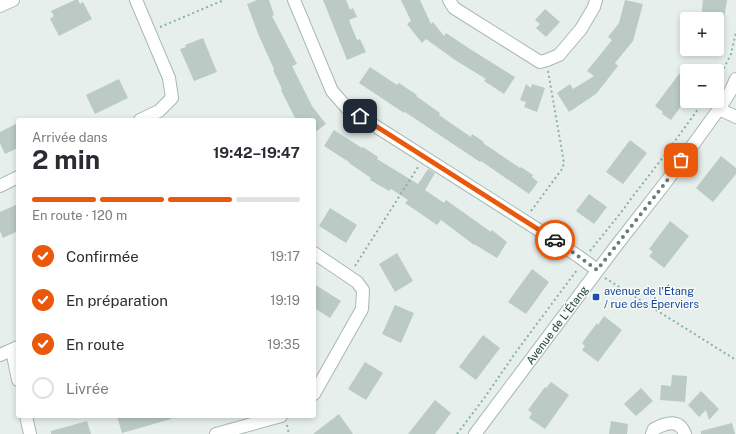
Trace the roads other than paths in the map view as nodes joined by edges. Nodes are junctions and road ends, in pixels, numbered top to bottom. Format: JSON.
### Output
{"nodes":[{"id":1,"x":13,"y":0,"type":"edge"},
{"id":2,"x":136,"y":0,"type":"edge"},
{"id":3,"x":294,"y":0,"type":"edge"},
{"id":4,"x":449,"y":0,"type":"edge"},
{"id":5,"x":596,"y":0,"type":"edge"},
{"id":6,"x":0,"y":6,"type":"edge"},
{"id":7,"x":736,"y":79,"type":"edge"},
{"id":8,"x":719,"y":109,"type":"junction"},
{"id":9,"x":736,"y":117,"type":"edge"},
{"id":10,"x":144,"y":118,"type":"edge"},
{"id":11,"x":16,"y":179,"type":"edge"},
{"id":12,"x":0,"y":186,"type":"edge"},
{"id":13,"x":316,"y":254,"type":"edge"},
{"id":14,"x":597,"y":270,"type":"junction"},
{"id":15,"x":15,"y":349,"type":"edge"},
{"id":16,"x":0,"y":355,"type":"edge"},
{"id":17,"x":16,"y":359,"type":"edge"},
{"id":18,"x":316,"y":390,"type":"edge"},
{"id":19,"x":26,"y":418,"type":"edge"},
{"id":20,"x":274,"y":418,"type":"edge"},
{"id":21,"x":30,"y":434,"type":"edge"},
{"id":22,"x":216,"y":434,"type":"edge"},
{"id":23,"x":475,"y":434,"type":"edge"},
{"id":24,"x":652,"y":434,"type":"edge"},
{"id":25,"x":685,"y":434,"type":"edge"}],
"edges":[{"from":1,"to":6,"type":"street"},
{"from":2,"to":10,"type":"street"},
{"from":3,"to":14,"type":"street"},
{"from":4,"to":5,"type":"street"},
{"from":7,"to":8,"type":"street","name":"Avenue de L'Étang"},
{"from":8,"to":9,"type":"street"},
{"from":8,"to":14,"type":"street","name":"Avenue de L'Étang"},
{"from":11,"to":12,"type":"street"},
{"from":13,"to":18,"type":"street"},
{"from":14,"to":23,"type":"street","name":"Avenue de L'Étang"},
{"from":15,"to":16,"type":"street"},
{"from":15,"to":17,"type":"street"},
{"from":19,"to":21,"type":"street"},
{"from":20,"to":22,"type":"street"},
{"from":24,"to":25,"type":"street"}]}
